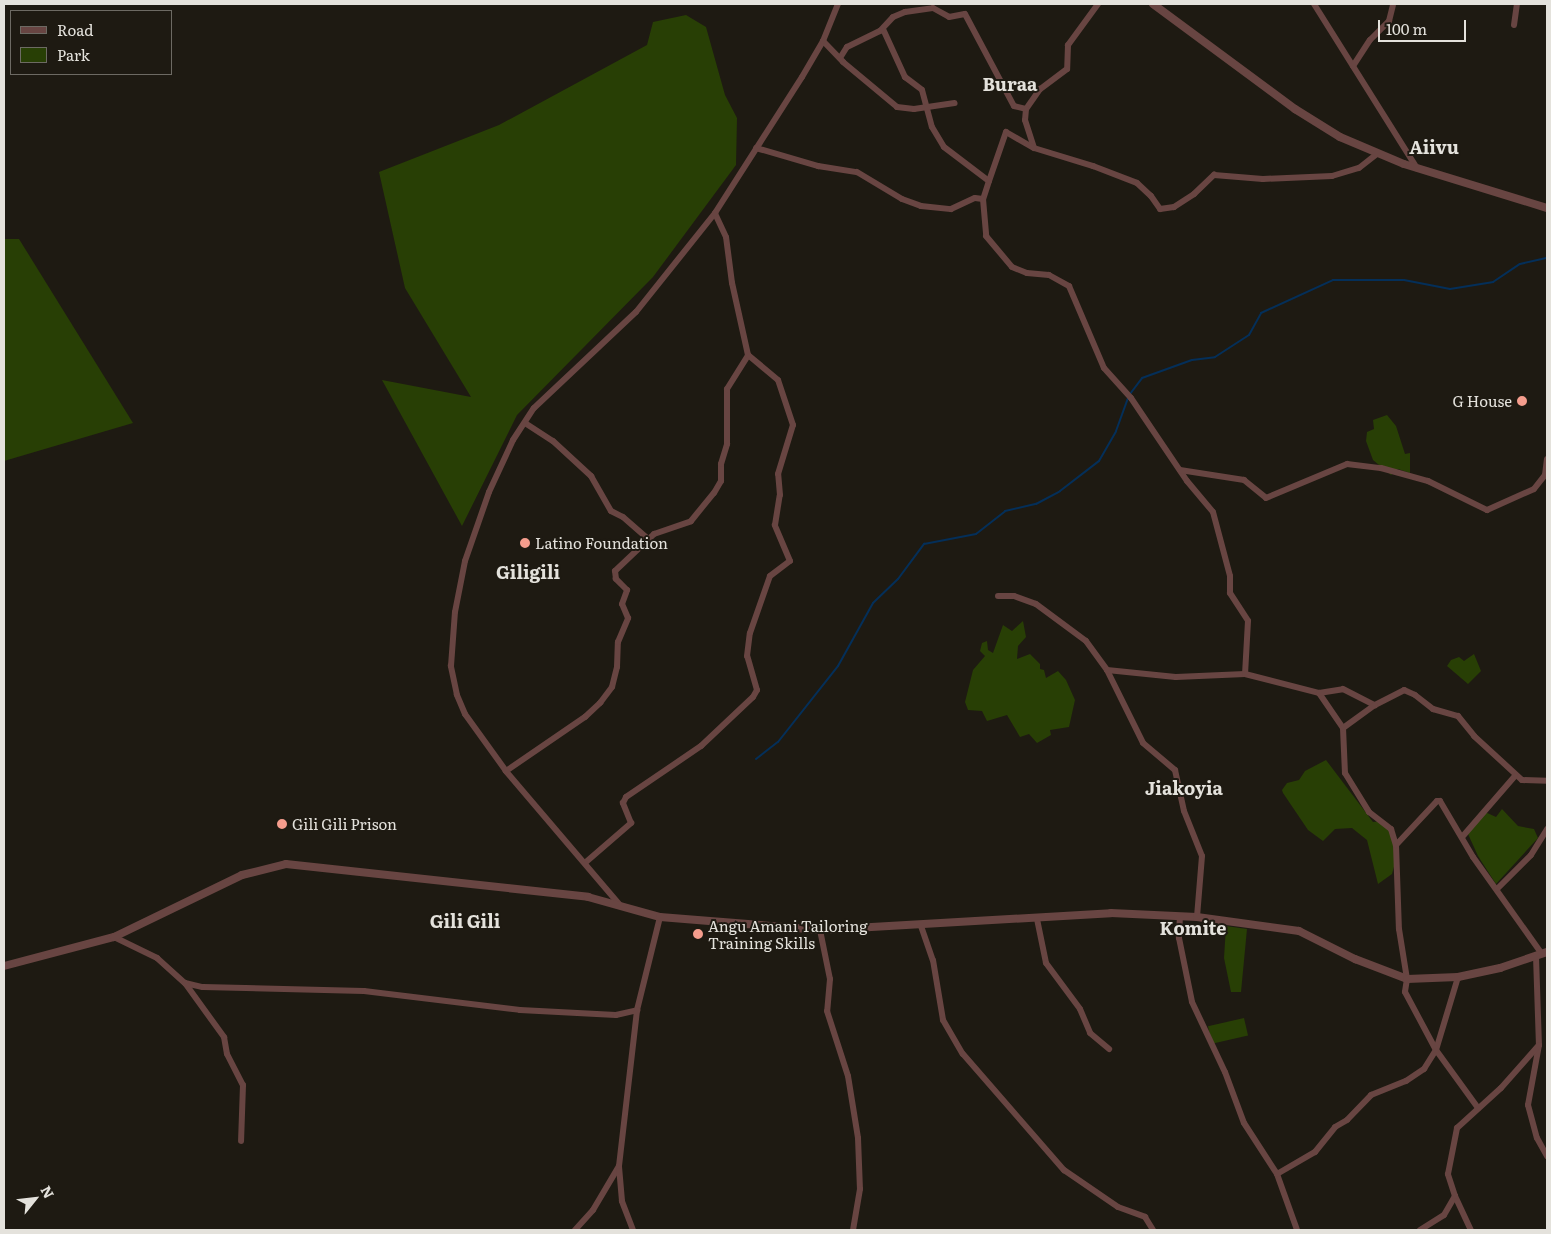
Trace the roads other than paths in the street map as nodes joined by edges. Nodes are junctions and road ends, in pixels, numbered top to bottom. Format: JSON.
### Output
{"nodes":[{"id":1,"x":838,"y":4,"type":"edge"},
{"id":2,"x":1098,"y":4,"type":"edge"},
{"id":3,"x":1153,"y":4,"type":"edge"},
{"id":4,"x":1314,"y":4,"type":"edge"},
{"id":5,"x":1517,"y":4,"type":"edge"},
{"id":6,"x":1393,"y":5,"type":"dead end"},
{"id":7,"x":1514,"y":25,"type":"dead end"},
{"id":8,"x":883,"y":29,"type":"junction"},
{"id":9,"x":823,"y":41,"type":"junction"},
{"id":10,"x":840,"y":58,"type":"junction"},
{"id":11,"x":1353,"y":66,"type":"junction"},
{"id":12,"x":955,"y":103,"type":"dead end"},
{"id":13,"x":925,"y":106,"type":"junction"},
{"id":14,"x":1026,"y":109,"type":"junction"},
{"id":15,"x":756,"y":148,"type":"junction"},
{"id":16,"x":1034,"y":148,"type":"junction"},
{"id":17,"x":1378,"y":153,"type":"junction"},
{"id":18,"x":1417,"y":168,"type":"junction"},
{"id":19,"x":989,"y":181,"type":"junction"},
{"id":20,"x":984,"y":199,"type":"junction"},
{"id":21,"x":1547,"y":208,"type":"edge"},
{"id":22,"x":715,"y":213,"type":"junction"},
{"id":23,"x":748,"y":355,"type":"junction"},
{"id":24,"x":524,"y":423,"type":"junction"},
{"id":25,"x":1547,"y":459,"type":"edge"},
{"id":26,"x":1180,"y":470,"type":"junction"},
{"id":27,"x":648,"y":539,"type":"junction"},
{"id":28,"x":998,"y":596,"type":"dead end"},
{"id":29,"x":1107,"y":670,"type":"junction"},
{"id":30,"x":1245,"y":674,"type":"junction"},
{"id":31,"x":1319,"y":693,"type":"junction"},
{"id":32,"x":1375,"y":705,"type":"junction"},
{"id":33,"x":1343,"y":728,"type":"junction"},
{"id":34,"x":506,"y":771,"type":"junction"},
{"id":35,"x":1516,"y":776,"type":"junction"},
{"id":36,"x":1546,"y":782,"type":"edge"},
{"id":37,"x":1547,"y":829,"type":"edge"},
{"id":38,"x":1463,"y":836,"type":"junction"},
{"id":39,"x":1396,"y":845,"type":"junction"},
{"id":40,"x":586,"y":862,"type":"junction"},
{"id":41,"x":1497,"y":889,"type":"junction"},
{"id":42,"x":619,"y":904,"type":"junction"},
{"id":43,"x":1180,"y":916,"type":"junction"},
{"id":44,"x":660,"y":917,"type":"junction"},
{"id":45,"x":1197,"y":917,"type":"junction"},
{"id":46,"x":1036,"y":919,"type":"junction"},
{"id":47,"x":921,"y":926,"type":"junction"},
{"id":48,"x":820,"y":930,"type":"junction"},
{"id":49,"x":114,"y":937,"type":"junction"},
{"id":50,"x":1542,"y":954,"type":"edge"},
{"id":51,"x":4,"y":966,"type":"edge"},
{"id":52,"x":1458,"y":977,"type":"junction"},
{"id":53,"x":1406,"y":979,"type":"junction"},
{"id":54,"x":185,"y":983,"type":"junction"},
{"id":55,"x":637,"y":1010,"type":"junction"},
{"id":56,"x":1539,"y":1045,"type":"junction"},
{"id":57,"x":1109,"y":1049,"type":"dead end"},
{"id":58,"x":1436,"y":1050,"type":"junction"},
{"id":59,"x":1478,"y":1108,"type":"junction"},
{"id":60,"x":241,"y":1141,"type":"dead end"},
{"id":61,"x":1547,"y":1156,"type":"edge"},
{"id":62,"x":619,"y":1166,"type":"junction"},
{"id":63,"x":1277,"y":1174,"type":"junction"},
{"id":64,"x":1455,"y":1196,"type":"junction"},
{"id":65,"x":575,"y":1230,"type":"edge"},
{"id":66,"x":633,"y":1230,"type":"edge"},
{"id":67,"x":853,"y":1230,"type":"edge"},
{"id":68,"x":1153,"y":1230,"type":"edge"},
{"id":69,"x":1297,"y":1230,"type":"edge"},
{"id":70,"x":1420,"y":1230,"type":"edge"},
{"id":71,"x":1470,"y":1230,"type":"edge"}],
"edges":[{"from":1,"to":9,"type":"street"},
{"from":2,"to":14,"type":"street"},
{"from":3,"to":17,"type":"street"},
{"from":4,"to":11,"type":"street"},
{"from":5,"to":7,"type":"street"},
{"from":6,"to":11,"type":"street"},
{"from":8,"to":10,"type":"street"},
{"from":8,"to":13,"type":"street"},
{"from":8,"to":14,"type":"street"},
{"from":9,"to":10,"type":"street"},
{"from":9,"to":15,"type":"street"},
{"from":10,"to":13,"type":"street"},
{"from":11,"to":18,"type":"street"},
{"from":12,"to":13,"type":"street"},
{"from":13,"to":19,"type":"street"},
{"from":14,"to":16,"type":"street"},
{"from":15,"to":20,"type":"street"},
{"from":15,"to":22,"type":"street"},
{"from":16,"to":17,"type":"street"},
{"from":16,"to":19,"type":"street"},
{"from":17,"to":18,"type":"street"},
{"from":18,"to":21,"type":"street"},
{"from":19,"to":20,"type":"street"},
{"from":20,"to":26,"type":"street"},
{"from":22,"to":23,"type":"street"},
{"from":22,"to":24,"type":"street"},
{"from":23,"to":27,"type":"street"},
{"from":23,"to":40,"type":"street"},
{"from":24,"to":27,"type":"street"},
{"from":24,"to":34,"type":"street"},
{"from":25,"to":26,"type":"street"},
{"from":26,"to":30,"type":"street"},
{"from":27,"to":34,"type":"street"},
{"from":28,"to":29,"type":"street"},
{"from":29,"to":30,"type":"street"},
{"from":29,"to":45,"type":"street"},
{"from":30,"to":31,"type":"street"},
{"from":31,"to":32,"type":"street"},
{"from":31,"to":33,"type":"street"},
{"from":32,"to":33,"type":"street"},
{"from":32,"to":35,"type":"street"},
{"from":33,"to":39,"type":"street"},
{"from":34,"to":40,"type":"street"},
{"from":35,"to":36,"type":"street"},
{"from":35,"to":38,"type":"street"},
{"from":37,"to":41,"type":"street"},
{"from":38,"to":39,"type":"street"},
{"from":38,"to":41,"type":"street"},
{"from":39,"to":53,"type":"street"},
{"from":40,"to":42,"type":"street"},
{"from":41,"to":50,"type":"street"},
{"from":42,"to":44,"type":"street"},
{"from":42,"to":49,"type":"street"},
{"from":43,"to":45,"type":"street"},
{"from":43,"to":46,"type":"street"},
{"from":43,"to":63,"type":"street"},
{"from":44,"to":48,"type":"street"},
{"from":44,"to":55,"type":"street"},
{"from":45,"to":53,"type":"street"},
{"from":46,"to":47,"type":"street"},
{"from":46,"to":57,"type":"street"},
{"from":47,"to":48,"type":"street"},
{"from":47,"to":68,"type":"street"},
{"from":48,"to":67,"type":"street"},
{"from":49,"to":51,"type":"street"},
{"from":49,"to":54,"type":"street"},
{"from":50,"to":52,"type":"street"},
{"from":50,"to":56,"type":"street"},
{"from":52,"to":53,"type":"street"},
{"from":52,"to":58,"type":"street"},
{"from":53,"to":58,"type":"street"},
{"from":54,"to":55,"type":"street"},
{"from":54,"to":60,"type":"street"},
{"from":55,"to":62,"type":"street"},
{"from":56,"to":59,"type":"street"},
{"from":56,"to":61,"type":"street"},
{"from":58,"to":59,"type":"street"},
{"from":58,"to":63,"type":"street"},
{"from":59,"to":64,"type":"street"},
{"from":62,"to":65,"type":"street"},
{"from":62,"to":66,"type":"street"},
{"from":63,"to":69,"type":"street"},
{"from":64,"to":70,"type":"street"},
{"from":64,"to":71,"type":"street"}]}
